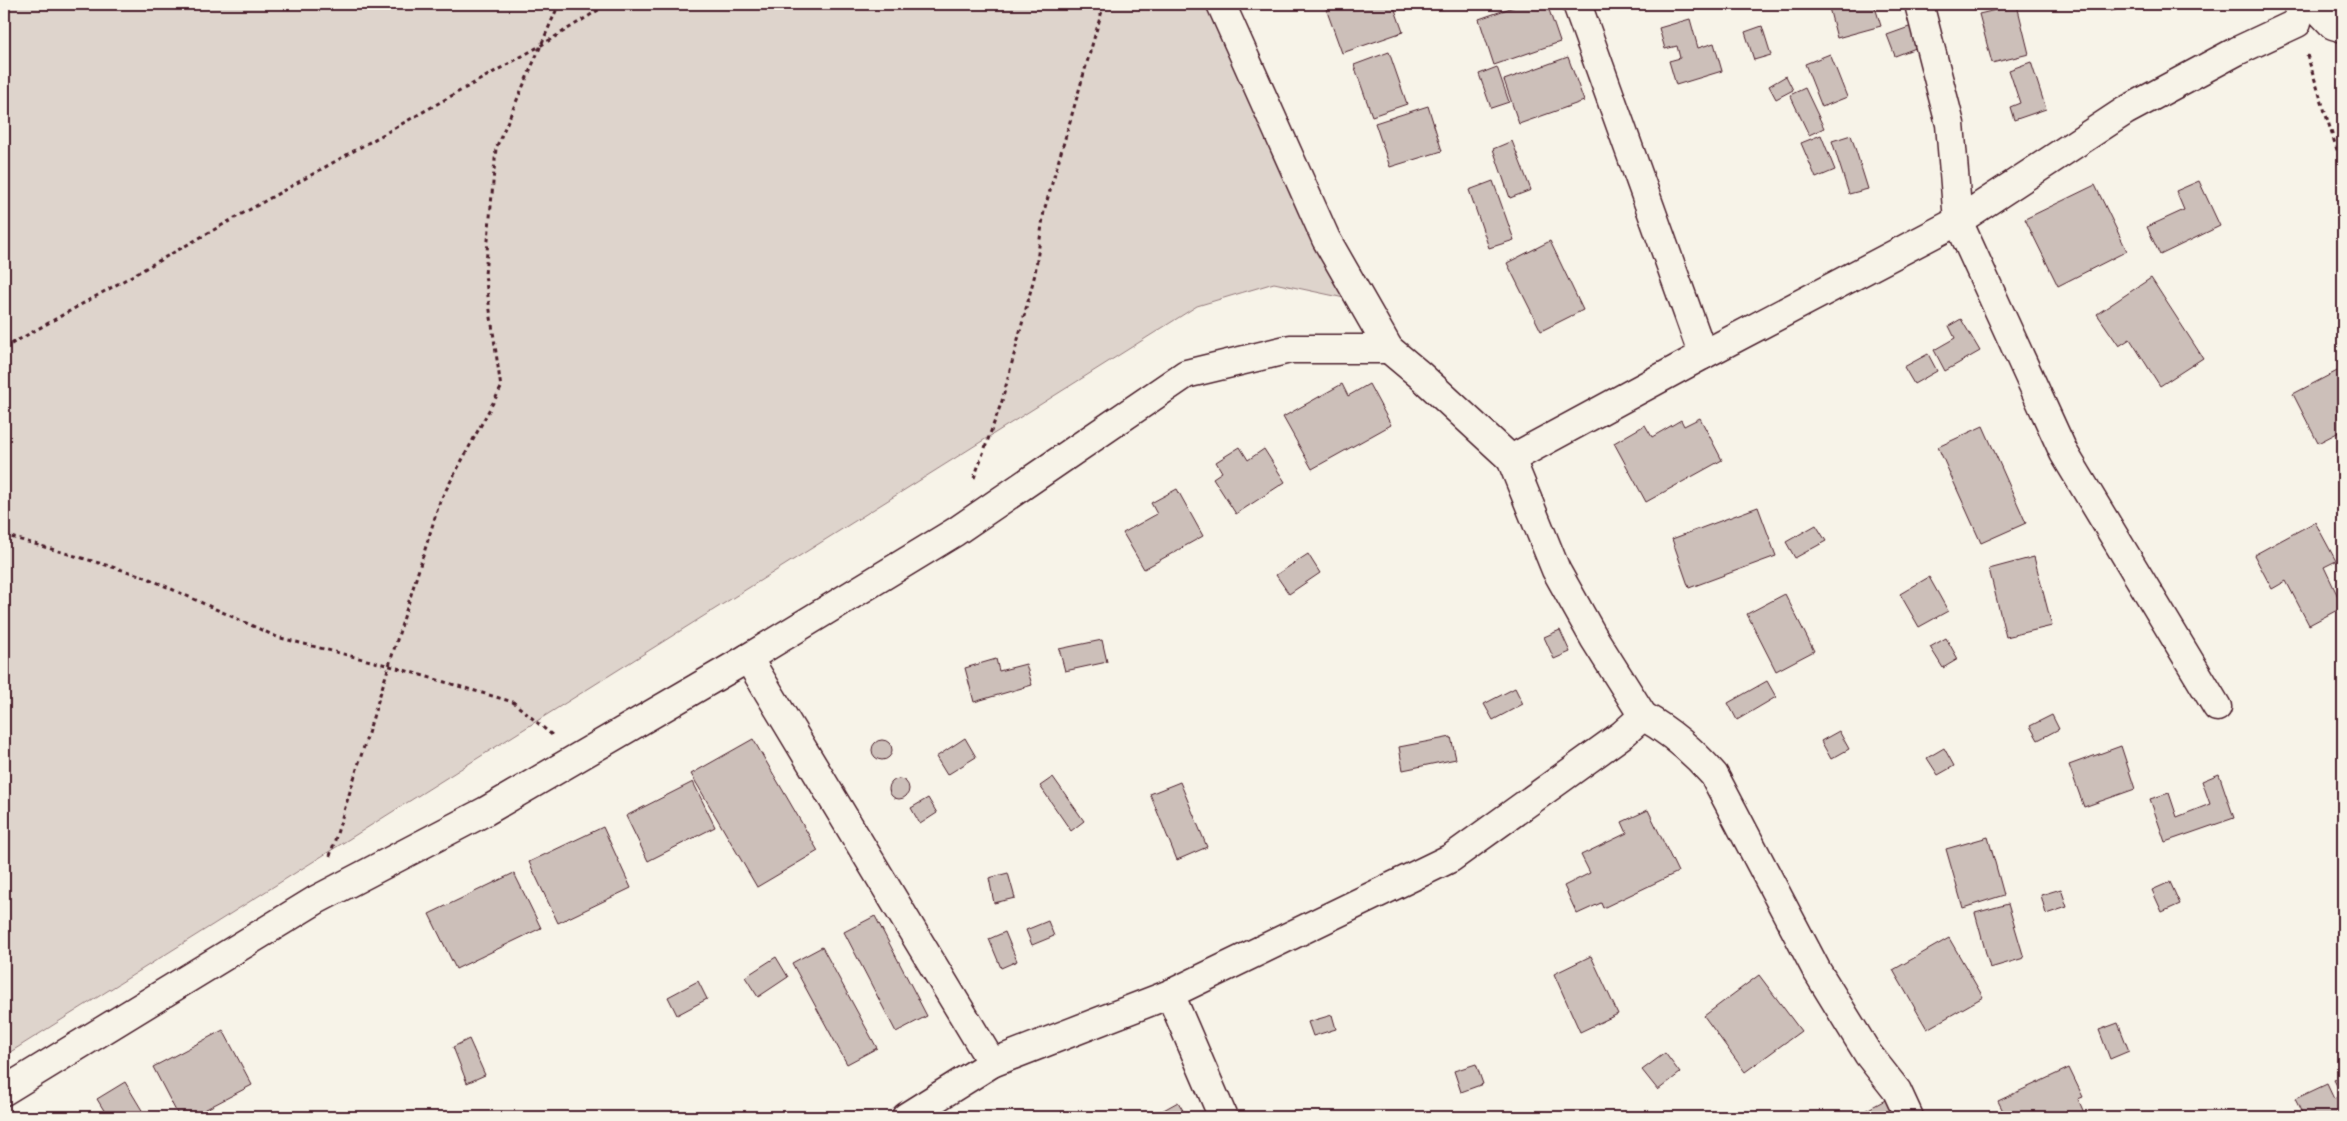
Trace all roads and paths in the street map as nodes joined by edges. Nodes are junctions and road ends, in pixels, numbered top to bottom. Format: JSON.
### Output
{"nodes":[{"id":1,"x":559,"y":4,"type":"edge"},
{"id":2,"x":608,"y":4,"type":"edge"},
{"id":3,"x":1104,"y":4,"type":"edge"},
{"id":4,"x":1221,"y":4,"type":"edge"},
{"id":5,"x":1577,"y":4,"type":"edge"},
{"id":6,"x":1919,"y":4,"type":"edge"},
{"id":7,"x":2304,"y":10,"type":"edge"},
{"id":8,"x":2343,"y":28,"type":"edge"},
{"id":9,"x":540,"y":46,"type":"junction"},
{"id":10,"x":2343,"y":169,"type":"edge"},
{"id":11,"x":1958,"y":221,"type":"junction"},
{"id":12,"x":4,"y":348,"type":"edge"},
{"id":13,"x":1389,"y":349,"type":"junction"},
{"id":14,"x":1703,"y":355,"type":"junction"},
{"id":15,"x":1511,"y":459,"type":"junction"},
{"id":16,"x":972,"y":485,"type":"dead end"},
{"id":17,"x":4,"y":535,"type":"edge"},
{"id":18,"x":748,"y":658,"type":"junction"},
{"id":19,"x":390,"y":666,"type":"junction"},
{"id":20,"x":2217,"y":707,"type":"dead end"},
{"id":21,"x":1643,"y":716,"type":"junction"},
{"id":22,"x":577,"y":757,"type":"junction"},
{"id":23,"x":316,"y":900,"type":"junction"},
{"id":24,"x":1170,"y":994,"type":"junction"},
{"id":25,"x":992,"y":1063,"type":"junction"},
{"id":26,"x":4,"y":1090,"type":"edge"},
{"id":27,"x":906,"y":1117,"type":"edge"},
{"id":28,"x":1223,"y":1117,"type":"edge"},
{"id":29,"x":1909,"y":1117,"type":"edge"}],
"edges":[{"from":1,"to":9,"type":"path"},
{"from":2,"to":9,"type":"path"},
{"from":3,"to":16,"type":"path"},
{"from":4,"to":13,"type":"street"},
{"from":5,"to":14,"type":"street"},
{"from":6,"to":11,"type":"street"},
{"from":7,"to":8,"type":"street"},
{"from":7,"to":10,"type":"path"},
{"from":7,"to":11,"type":"street"},
{"from":9,"to":12,"type":"path"},
{"from":9,"to":19,"type":"path"},
{"from":11,"to":14,"type":"street"},
{"from":11,"to":20,"type":"street"},
{"from":13,"to":15,"type":"street"},
{"from":13,"to":18,"type":"street"},
{"from":14,"to":15,"type":"street"},
{"from":15,"to":21,"type":"street"},
{"from":17,"to":19,"type":"path"},
{"from":18,"to":22,"type":"street"},
{"from":18,"to":25,"type":"street"},
{"from":19,"to":22,"type":"path"},
{"from":19,"to":23,"type":"path"},
{"from":21,"to":24,"type":"street"},
{"from":21,"to":29,"type":"street"},
{"from":22,"to":23,"type":"street"},
{"from":23,"to":26,"type":"street"},
{"from":24,"to":25,"type":"street"},
{"from":24,"to":28,"type":"street"},
{"from":25,"to":27,"type":"street"}]}
